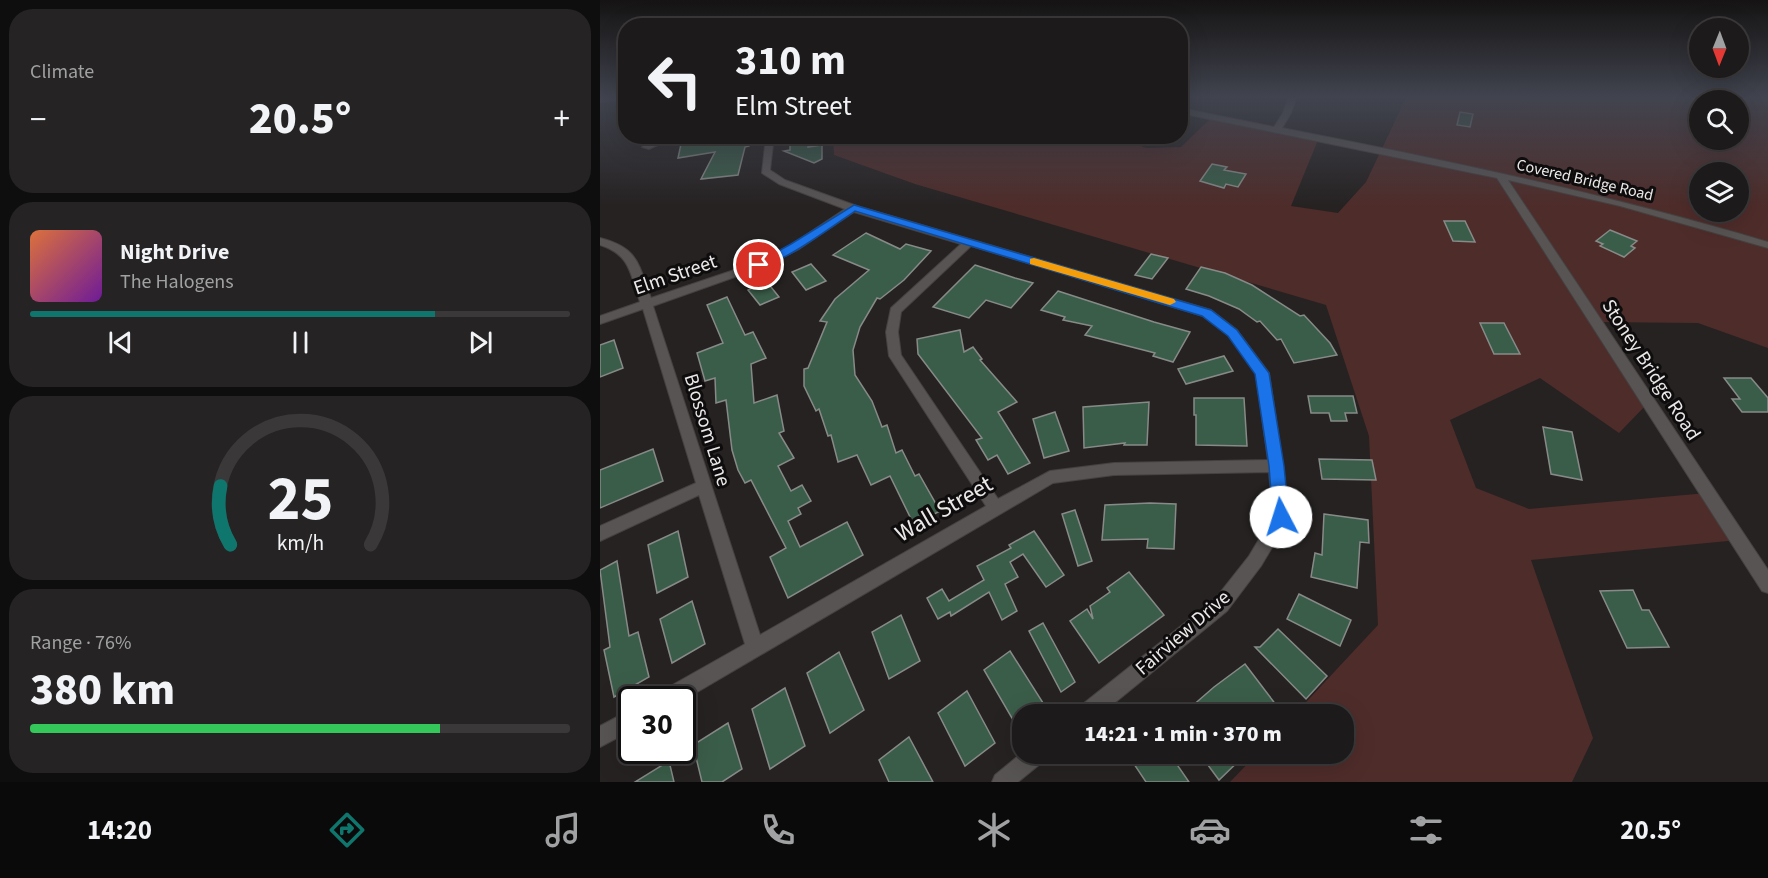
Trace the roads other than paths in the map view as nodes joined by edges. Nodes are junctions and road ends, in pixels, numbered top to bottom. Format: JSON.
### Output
{"nodes":[{"id":1,"x":1288,"y":132,"type":"edge"},
{"id":2,"x":652,"y":144,"type":"edge"},
{"id":3,"x":769,"y":144,"type":"edge"},
{"id":4,"x":646,"y":147,"type":"dead end"},
{"id":5,"x":1501,"y":176,"type":"junction"},
{"id":6,"x":854,"y":208,"type":"junction"},
{"id":7,"x":600,"y":241,"type":"edge"},
{"id":8,"x":969,"y":242,"type":"junction"},
{"id":9,"x":1768,"y":245,"type":"edge"},
{"id":10,"x":647,"y":304,"type":"junction"},
{"id":11,"x":600,"y":320,"type":"edge"},
{"id":12,"x":1276,"y":466,"type":"junction"},
{"id":13,"x":704,"y":486,"type":"junction"},
{"id":14,"x":996,"y":509,"type":"junction"},
{"id":15,"x":600,"y":534,"type":"edge"},
{"id":16,"x":1768,"y":585,"type":"edge"},
{"id":17,"x":755,"y":648,"type":"junction"},
{"id":18,"x":689,"y":686,"type":"edge"},
{"id":19,"x":1098,"y":704,"type":"edge"},
{"id":20,"x":618,"y":727,"type":"edge"},
{"id":21,"x":600,"y":737,"type":"edge"},
{"id":22,"x":1024,"y":764,"type":"edge"},
{"id":23,"x":1002,"y":782,"type":"edge"}],
"edges":[{"from":1,"to":5,"type":"street","name":"Covered Bridge Road"},
{"from":2,"to":4,"type":"street"},
{"from":3,"to":6,"type":"street","name":"Fairview Drive"},
{"from":5,"to":9,"type":"street","name":"Covered Bridge Road"},
{"from":5,"to":16,"type":"street","name":"Stoney Bridge Road"},
{"from":6,"to":8,"type":"street","name":"Fairview Drive"},
{"from":6,"to":10,"type":"street","name":"Elm Street"},
{"from":7,"to":10,"type":"street","name":"Blossom Lane"},
{"from":8,"to":12,"type":"street","name":"Fairview Drive"},
{"from":8,"to":14,"type":"street"},
{"from":10,"to":11,"type":"street","name":"Elm Street"},
{"from":10,"to":13,"type":"street","name":"Blossom Lane"},
{"from":12,"to":14,"type":"street","name":"Wall Street"},
{"from":12,"to":19,"type":"street","name":"Fairview Drive"},
{"from":13,"to":15,"type":"street"},
{"from":13,"to":17,"type":"street","name":"Blossom Lane"},
{"from":14,"to":17,"type":"street","name":"Wall Street"},
{"from":17,"to":18,"type":"street","name":"Wall Street"},
{"from":20,"to":21,"type":"street"},
{"from":22,"to":23,"type":"street"}]}
